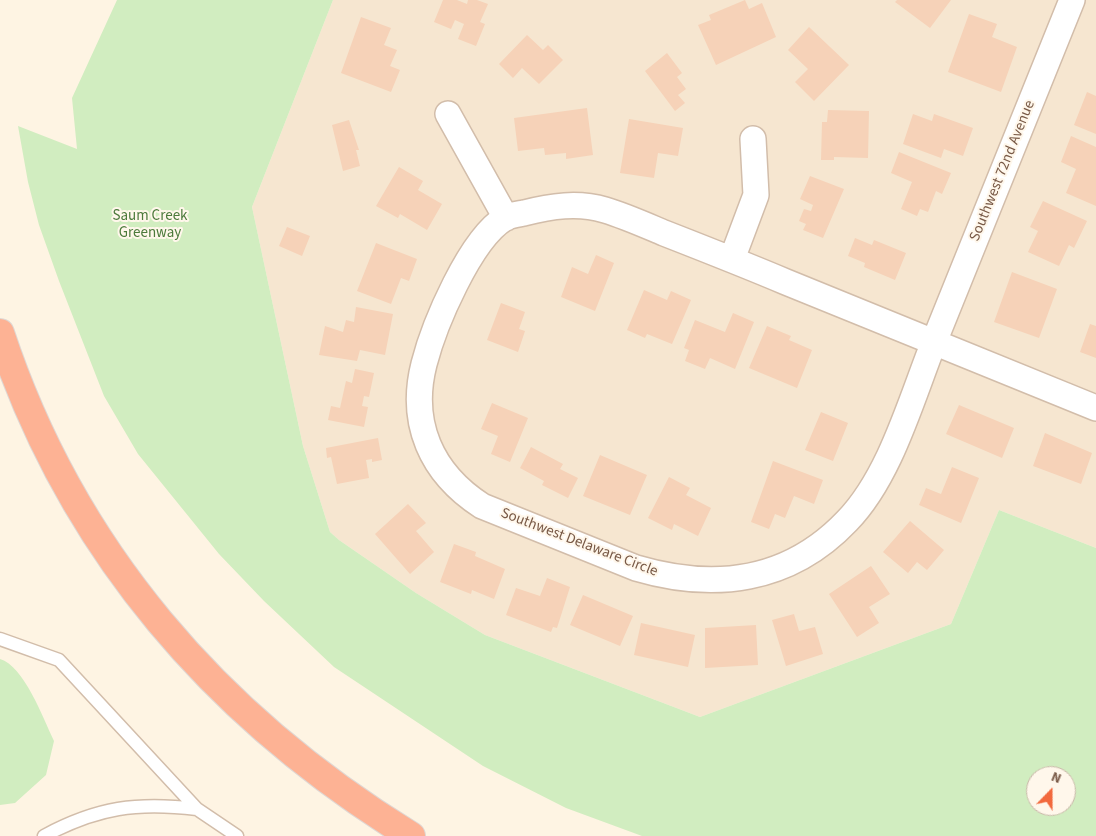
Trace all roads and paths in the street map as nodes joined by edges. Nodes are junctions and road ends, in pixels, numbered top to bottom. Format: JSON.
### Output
{"nodes":[{"id":1,"x":1066,"y":2,"type":"edge"},
{"id":2,"x":448,"y":114,"type":"dead end"},
{"id":3,"x":753,"y":139,"type":"dead end"},
{"id":4,"x":506,"y":218,"type":"junction"},
{"id":5,"x":732,"y":259,"type":"junction"},
{"id":6,"x":0,"y":333,"type":"edge"},
{"id":7,"x":934,"y":343,"type":"junction"},
{"id":8,"x":1096,"y":408,"type":"edge"},
{"id":9,"x":0,"y":639,"type":"edge"},
{"id":10,"x":197,"y":809,"type":"junction"},
{"id":11,"x":44,"y":836,"type":"edge"},
{"id":12,"x":236,"y":836,"type":"edge"},
{"id":13,"x":411,"y":836,"type":"edge"}],
"edges":[{"from":1,"to":7,"type":"street","name":"Southwest 72nd Avenue"},
{"from":2,"to":4,"type":"street"},
{"from":3,"to":5,"type":"street"},
{"from":4,"to":5,"type":"street","name":"Southwest Delaware Circle"},
{"from":4,"to":7,"type":"street","name":"Southwest Delaware Circle"},
{"from":5,"to":7,"type":"street","name":"Southwest Delaware Circle"},
{"from":6,"to":13,"type":"highway"},
{"from":7,"to":8,"type":"street"},
{"from":9,"to":10,"type":"lane"},
{"from":10,"to":11,"type":"lane"},
{"from":10,"to":12,"type":"lane"}]}
